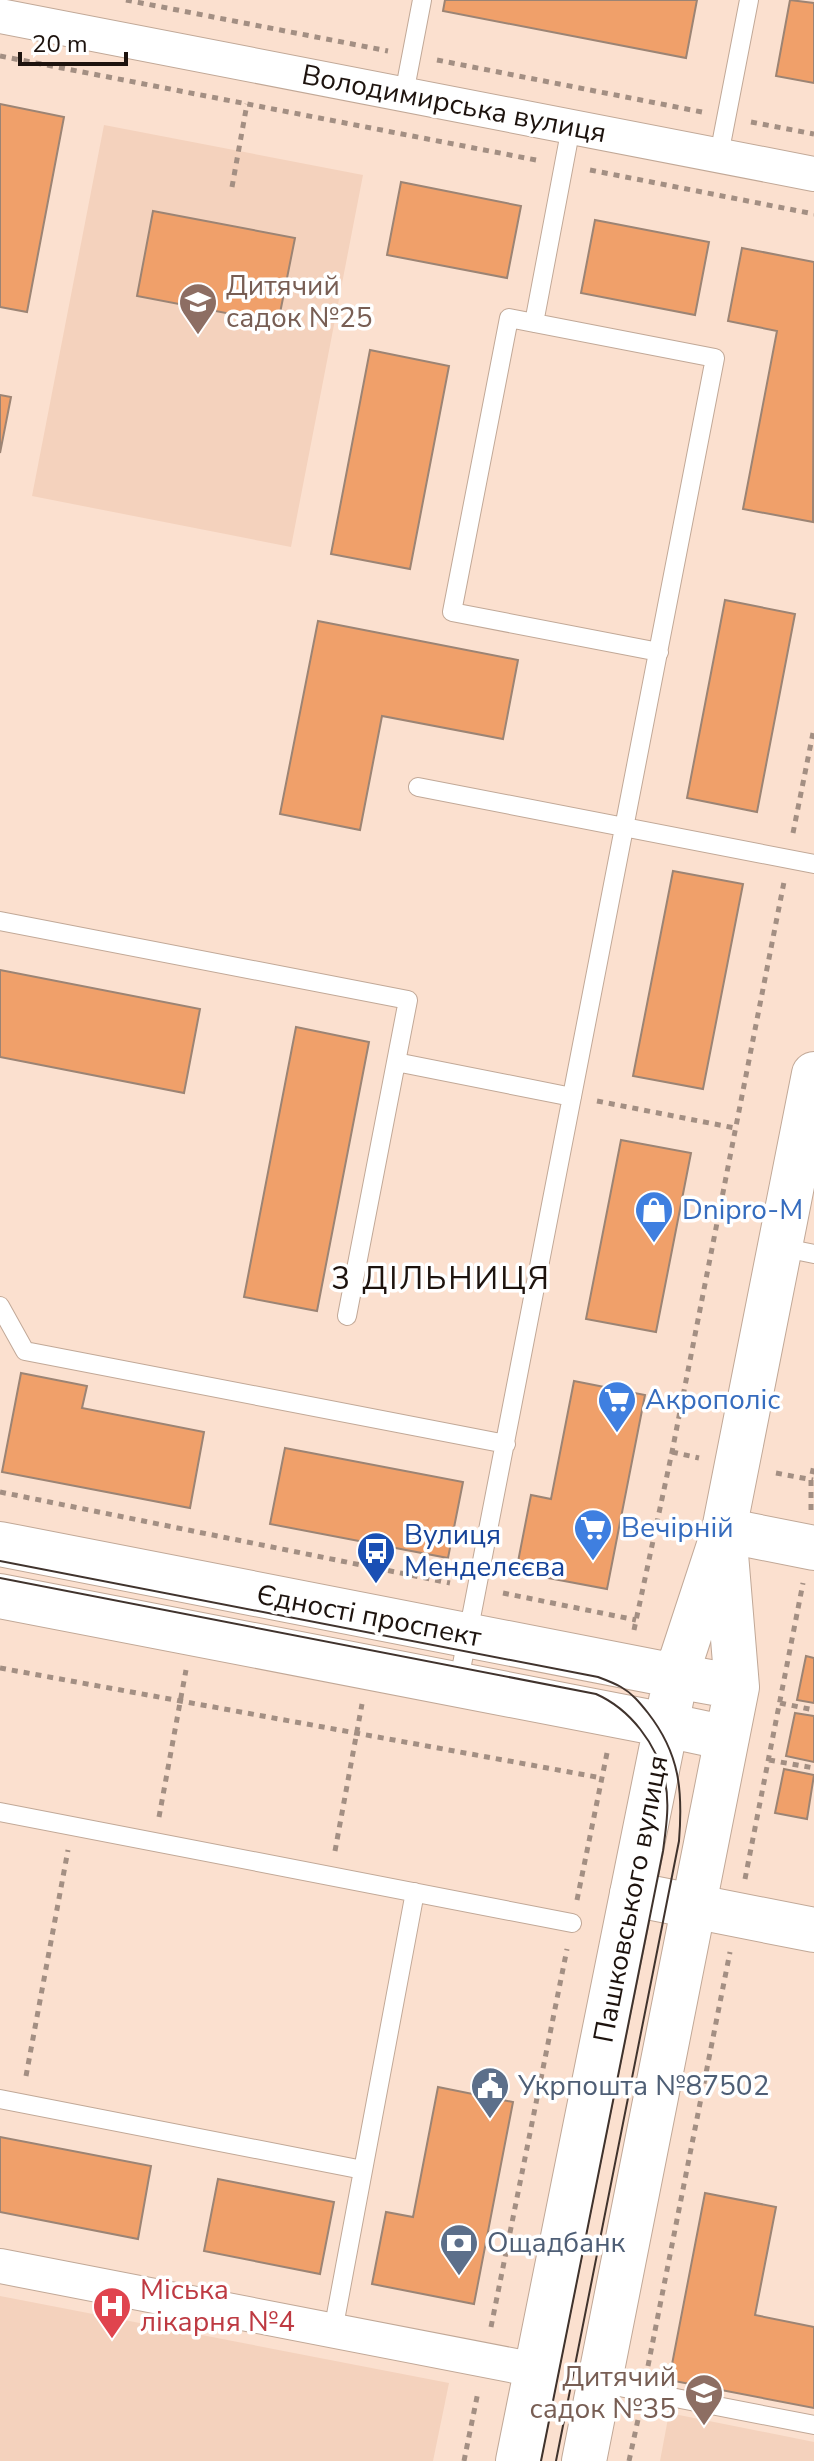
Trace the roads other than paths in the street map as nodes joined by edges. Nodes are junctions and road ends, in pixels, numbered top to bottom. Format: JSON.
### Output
{"nodes":[{"id":1,"x":422,"y":0,"type":"edge"},
{"id":2,"x":749,"y":0,"type":"edge"},
{"id":3,"x":0,"y":16,"type":"edge"},
{"id":4,"x":404,"y":94,"type":"junction"},
{"id":5,"x":571,"y":127,"type":"junction"},
{"id":6,"x":719,"y":155,"type":"junction"},
{"id":7,"x":814,"y":174,"type":"edge"},
{"id":8,"x":534,"y":323,"type":"junction"},
{"id":9,"x":659,"y":652,"type":"junction"},
{"id":10,"x":418,"y":787,"type":"dead end"},
{"id":11,"x":625,"y":827,"type":"junction"},
{"id":12,"x":814,"y":864,"type":"edge"},
{"id":13,"x":0,"y":921,"type":"edge"},
{"id":14,"x":396,"y":1062,"type":"junction"},
{"id":15,"x":814,"y":1074,"type":"edge"},
{"id":16,"x":572,"y":1097,"type":"junction"},
{"id":17,"x":797,"y":1251,"type":"edge"},
{"id":18,"x":0,"y":1306,"type":"edge"},
{"id":19,"x":347,"y":1316,"type":"dead end"},
{"id":20,"x":506,"y":1444,"type":"junction"},
{"id":21,"x":724,"y":1530,"type":"junction"},
{"id":22,"x":0,"y":1544,"type":"edge"},
{"id":23,"x":812,"y":1548,"type":"edge"},
{"id":24,"x":0,"y":1596,"type":"edge"},
{"id":25,"x":468,"y":1635,"type":"junction"},
{"id":26,"x":676,"y":1676,"type":"junction"},
{"id":27,"x":458,"y":1685,"type":"junction"},
{"id":28,"x":737,"y":1687,"type":"junction"},
{"id":29,"x":666,"y":1725,"type":"junction"},
{"id":30,"x":727,"y":1738,"type":"junction"},
{"id":31,"x":0,"y":1812,"type":"edge"},
{"id":32,"x":415,"y":1892,"type":"junction"},
{"id":33,"x":632,"y":1894,"type":"junction"},
{"id":34,"x":694,"y":1906,"type":"junction"},
{"id":35,"x":572,"y":1923,"type":"road end"},
{"id":36,"x":814,"y":1930,"type":"edge"},
{"id":37,"x":0,"y":2099,"type":"edge"},
{"id":38,"x":363,"y":2170,"type":"junction"},
{"id":39,"x":0,"y":2266,"type":"edge"},
{"id":40,"x":333,"y":2331,"type":"junction"},
{"id":41,"x":536,"y":2370,"type":"junction"},
{"id":42,"x":599,"y":2383,"type":"junction"},
{"id":43,"x":814,"y":2425,"type":"edge"},
{"id":44,"x":518,"y":2461,"type":"edge"},
{"id":45,"x":584,"y":2461,"type":"edge"}],
"edges":[{"from":1,"to":4,"type":"lane"},
{"from":2,"to":6,"type":"lane"},
{"from":3,"to":4,"type":"street","name":"Володимирська вулиця"},
{"from":4,"to":5,"type":"street","name":"Володимирська вулиця"},
{"from":5,"to":6,"type":"street","name":"Володимирська вулиця"},
{"from":5,"to":8,"type":"lane"},
{"from":6,"to":7,"type":"street","name":"Володимирська вулиця"},
{"from":8,"to":9,"type":"lane"},
{"from":8,"to":9,"type":"lane"},
{"from":9,"to":11,"type":"lane"},
{"from":10,"to":11,"type":"lane"},
{"from":11,"to":12,"type":"lane"},
{"from":11,"to":16,"type":"lane"},
{"from":13,"to":14,"type":"lane"},
{"from":14,"to":16,"type":"lane"},
{"from":14,"to":19,"type":"lane"},
{"from":15,"to":17,"type":"street","name":"Пашковського вулиця"},
{"from":16,"to":20,"type":"lane"},
{"from":17,"to":21,"type":"street","name":"Пашковського вулиця"},
{"from":18,"to":20,"type":"lane"},
{"from":20,"to":25,"type":"lane"},
{"from":21,"to":23,"type":"street"},
{"from":21,"to":26,"type":"street","name":"Пашковського вулиця"},
{"from":21,"to":28,"type":"street","name":"Пашковського вулиця"},
{"from":22,"to":25,"type":"street","name":"Єдності проспект"},
{"from":24,"to":27,"type":"street","name":"Єдності проспект"},
{"from":25,"to":26,"type":"street","name":"Єдності проспект"},
{"from":25,"to":27,"type":"lane"},
{"from":26,"to":28,"type":"street","name":"Єдності проспект"},
{"from":26,"to":29,"type":"street","name":"Пашковського вулиця"},
{"from":27,"to":29,"type":"street","name":"Єдності проспект"},
{"from":28,"to":30,"type":"street","name":"Пашковського вулиця"},
{"from":29,"to":30,"type":"street","name":"Єдності проспект"},
{"from":29,"to":33,"type":"street","name":"Пашковського вулиця"},
{"from":30,"to":34,"type":"street","name":"Пашковського вулиця"},
{"from":31,"to":32,"type":"lane"},
{"from":32,"to":35,"type":"lane"},
{"from":32,"to":38,"type":"lane"},
{"from":33,"to":34,"type":"street"},
{"from":33,"to":41,"type":"street","name":"Пашковського вулиця"},
{"from":34,"to":36,"type":"street"},
{"from":34,"to":42,"type":"street","name":"Пашковського вулиця"},
{"from":37,"to":38,"type":"lane"},
{"from":38,"to":40,"type":"lane"},
{"from":39,"to":40,"type":"street"},
{"from":40,"to":41,"type":"street"},
{"from":41,"to":42,"type":"street"},
{"from":41,"to":44,"type":"street","name":"Пашковського вулиця"},
{"from":42,"to":43,"type":"lane"},
{"from":42,"to":45,"type":"street","name":"Пашковського вулиця"}]}
